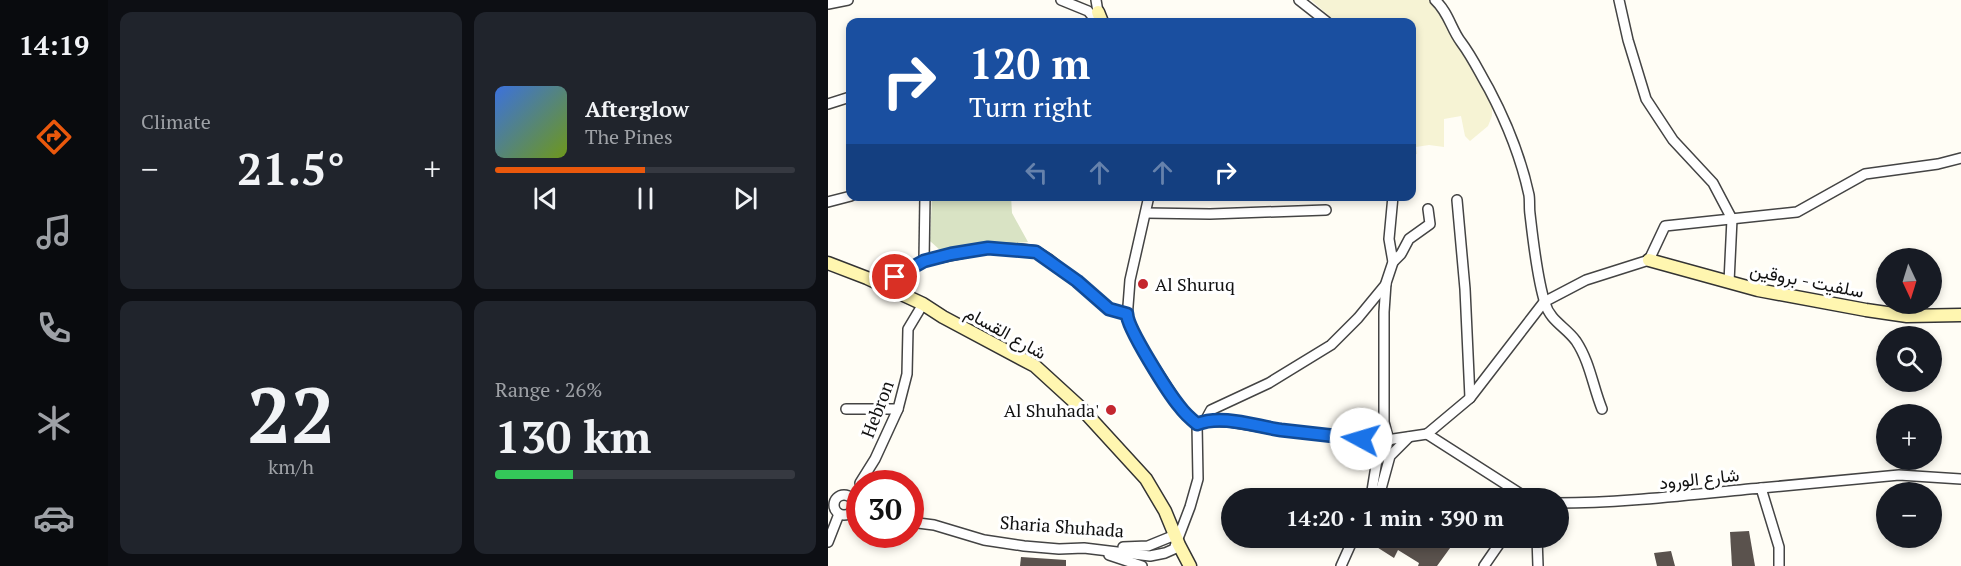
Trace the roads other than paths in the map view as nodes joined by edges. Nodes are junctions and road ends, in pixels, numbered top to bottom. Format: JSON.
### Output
{"nodes":[{"id":1,"x":848,"y":0,"type":"edge"},
{"id":2,"x":1062,"y":0,"type":"edge"},
{"id":3,"x":1299,"y":0,"type":"edge"},
{"id":4,"x":1436,"y":0,"type":"edge"},
{"id":5,"x":1619,"y":0,"type":"edge"},
{"id":6,"x":828,"y":4,"type":"edge"},
{"id":7,"x":1098,"y":14,"type":"edge"},
{"id":8,"x":1322,"y":18,"type":"edge"},
{"id":9,"x":846,"y":98,"type":"edge"},
{"id":10,"x":828,"y":104,"type":"edge"},
{"id":11,"x":1961,"y":158,"type":"edge"},
{"id":12,"x":846,"y":197,"type":"edge"},
{"id":13,"x":925,"y":201,"type":"edge"},
{"id":14,"x":1148,"y":201,"type":"edge"},
{"id":15,"x":1392,"y":201,"type":"edge"},
{"id":16,"x":1457,"y":201,"type":"dead end"},
{"id":17,"x":828,"y":202,"type":"edge"},
{"id":18,"x":1428,"y":209,"type":"dead end"},
{"id":19,"x":1326,"y":210,"type":"dead end"},
{"id":20,"x":1146,"y":213,"type":"junction"},
{"id":21,"x":1732,"y":219,"type":"junction"},
{"id":22,"x":1649,"y":260,"type":"junction"},
{"id":23,"x":924,"y":261,"type":"junction"},
{"id":24,"x":1393,"y":262,"type":"junction"},
{"id":25,"x":828,"y":263,"type":"edge"},
{"id":26,"x":828,"y":268,"type":"edge"},
{"id":27,"x":1729,"y":282,"type":"junction"},
{"id":28,"x":1386,"y":284,"type":"junction"},
{"id":29,"x":883,"y":289,"type":"junction"},
{"id":30,"x":1544,"y":302,"type":"junction"},
{"id":31,"x":920,"y":309,"type":"junction"},
{"id":32,"x":1127,"y":314,"type":"junction"},
{"id":33,"x":1961,"y":315,"type":"edge"},
{"id":34,"x":1470,"y":398,"type":"junction"},
{"id":35,"x":846,"y":409,"type":"dead end"},
{"id":36,"x":897,"y":409,"type":"junction"},
{"id":37,"x":1602,"y":409,"type":"dead end"},
{"id":38,"x":1201,"y":423,"type":"junction"},
{"id":39,"x":1427,"y":434,"type":"junction"},
{"id":40,"x":1409,"y":437,"type":"junction"},
{"id":41,"x":1385,"y":441,"type":"junction"},
{"id":42,"x":868,"y":470,"type":"edge"},
{"id":43,"x":1961,"y":479,"type":"edge"},
{"id":44,"x":1373,"y":488,"type":"edge"},
{"id":45,"x":1381,"y":488,"type":"edge"},
{"id":46,"x":1511,"y":488,"type":"edge"},
{"id":47,"x":1761,"y":488,"type":"junction"},
{"id":48,"x":846,"y":498,"type":"edge"},
{"id":49,"x":1569,"y":503,"type":"edge"},
{"id":50,"x":833,"y":505,"type":"edge"},
{"id":51,"x":846,"y":515,"type":"edge"},
{"id":52,"x":924,"y":522,"type":"edge"},
{"id":53,"x":924,"y":523,"type":"edge"},
{"id":54,"x":1174,"y":540,"type":"junction"},
{"id":55,"x":828,"y":542,"type":"edge"},
{"id":56,"x":1083,"y":548,"type":"junction"},
{"id":57,"x":1349,"y":548,"type":"edge"},
{"id":58,"x":1496,"y":548,"type":"edge"},
{"id":59,"x":1537,"y":548,"type":"edge"},
{"id":60,"x":1142,"y":566,"type":"edge"},
{"id":61,"x":1183,"y":566,"type":"edge"},
{"id":62,"x":1190,"y":566,"type":"edge"},
{"id":63,"x":1341,"y":566,"type":"edge"},
{"id":64,"x":1484,"y":566,"type":"edge"},
{"id":65,"x":1538,"y":566,"type":"edge"},
{"id":66,"x":1779,"y":566,"type":"edge"}],
"edges":[{"from":1,"to":6,"type":"street"},
{"from":2,"to":7,"type":"street"},
{"from":3,"to":8,"type":"street"},
{"from":4,"to":30,"type":"street"},
{"from":5,"to":21,"type":"street"},
{"from":9,"to":10,"type":"street"},
{"from":11,"to":21,"type":"street"},
{"from":12,"to":17,"type":"street"},
{"from":13,"to":23,"type":"street"},
{"from":14,"to":20,"type":"street"},
{"from":15,"to":24,"type":"street"},
{"from":16,"to":34,"type":"street"},
{"from":18,"to":24,"type":"street"},
{"from":19,"to":20,"type":"street"},
{"from":20,"to":32,"type":"street"},
{"from":21,"to":22,"type":"street"},
{"from":21,"to":27,"type":"street"},
{"from":22,"to":27,"type":"main road","name":"سلفيت - بروقين"},
{"from":22,"to":30,"type":"street"},
{"from":23,"to":29,"type":"street"},
{"from":23,"to":32,"type":"street"},
{"from":24,"to":28,"type":"street"},
{"from":25,"to":29,"type":"main road","name":"شارع القسام"},
{"from":26,"to":29,"type":"main road","name":"شارع القسام"},
{"from":27,"to":33,"type":"main road","name":"سلفيت - بروقين"},
{"from":28,"to":38,"type":"street"},
{"from":28,"to":41,"type":"street"},
{"from":29,"to":31,"type":"main road","name":"شارع القسام"},
{"from":29,"to":54,"type":"main road","name":"شارع القسام"},
{"from":30,"to":34,"type":"street"},
{"from":30,"to":37,"type":"street"},
{"from":31,"to":36,"type":"street","name":"Hebron"},
{"from":31,"to":54,"type":"main road","name":"شارع القسام"},
{"from":32,"to":38,"type":"street"},
{"from":34,"to":39,"type":"street"},
{"from":35,"to":36,"type":"street"},
{"from":36,"to":42,"type":"street","name":"Hebron"},
{"from":38,"to":41,"type":"street"},
{"from":38,"to":54,"type":"street"},
{"from":39,"to":40,"type":"street"},
{"from":39,"to":46,"type":"street"},
{"from":40,"to":41,"type":"street"},
{"from":40,"to":45,"type":"street"},
{"from":41,"to":44,"type":"street"},
{"from":43,"to":47,"type":"street"},
{"from":47,"to":49,"type":"street","name":"شارع الورود"},
{"from":47,"to":66,"type":"street","name":"شارع الورود"},
{"from":48,"to":50,"type":"street"},
{"from":50,"to":51,"type":"street"},
{"from":50,"to":55,"type":"street"},
{"from":52,"to":54,"type":"street","name":"Sharia Shuhada"},
{"from":53,"to":56,"type":"street","name":"Sharia Shuhada"},
{"from":54,"to":56,"type":"street","name":"Sharia Shuhada"},
{"from":54,"to":61,"type":"main road"},
{"from":54,"to":62,"type":"main road","name":"شارع القسام"},
{"from":56,"to":60,"type":"street"},
{"from":57,"to":63,"type":"street"},
{"from":58,"to":64,"type":"street"},
{"from":59,"to":65,"type":"street"}]}
